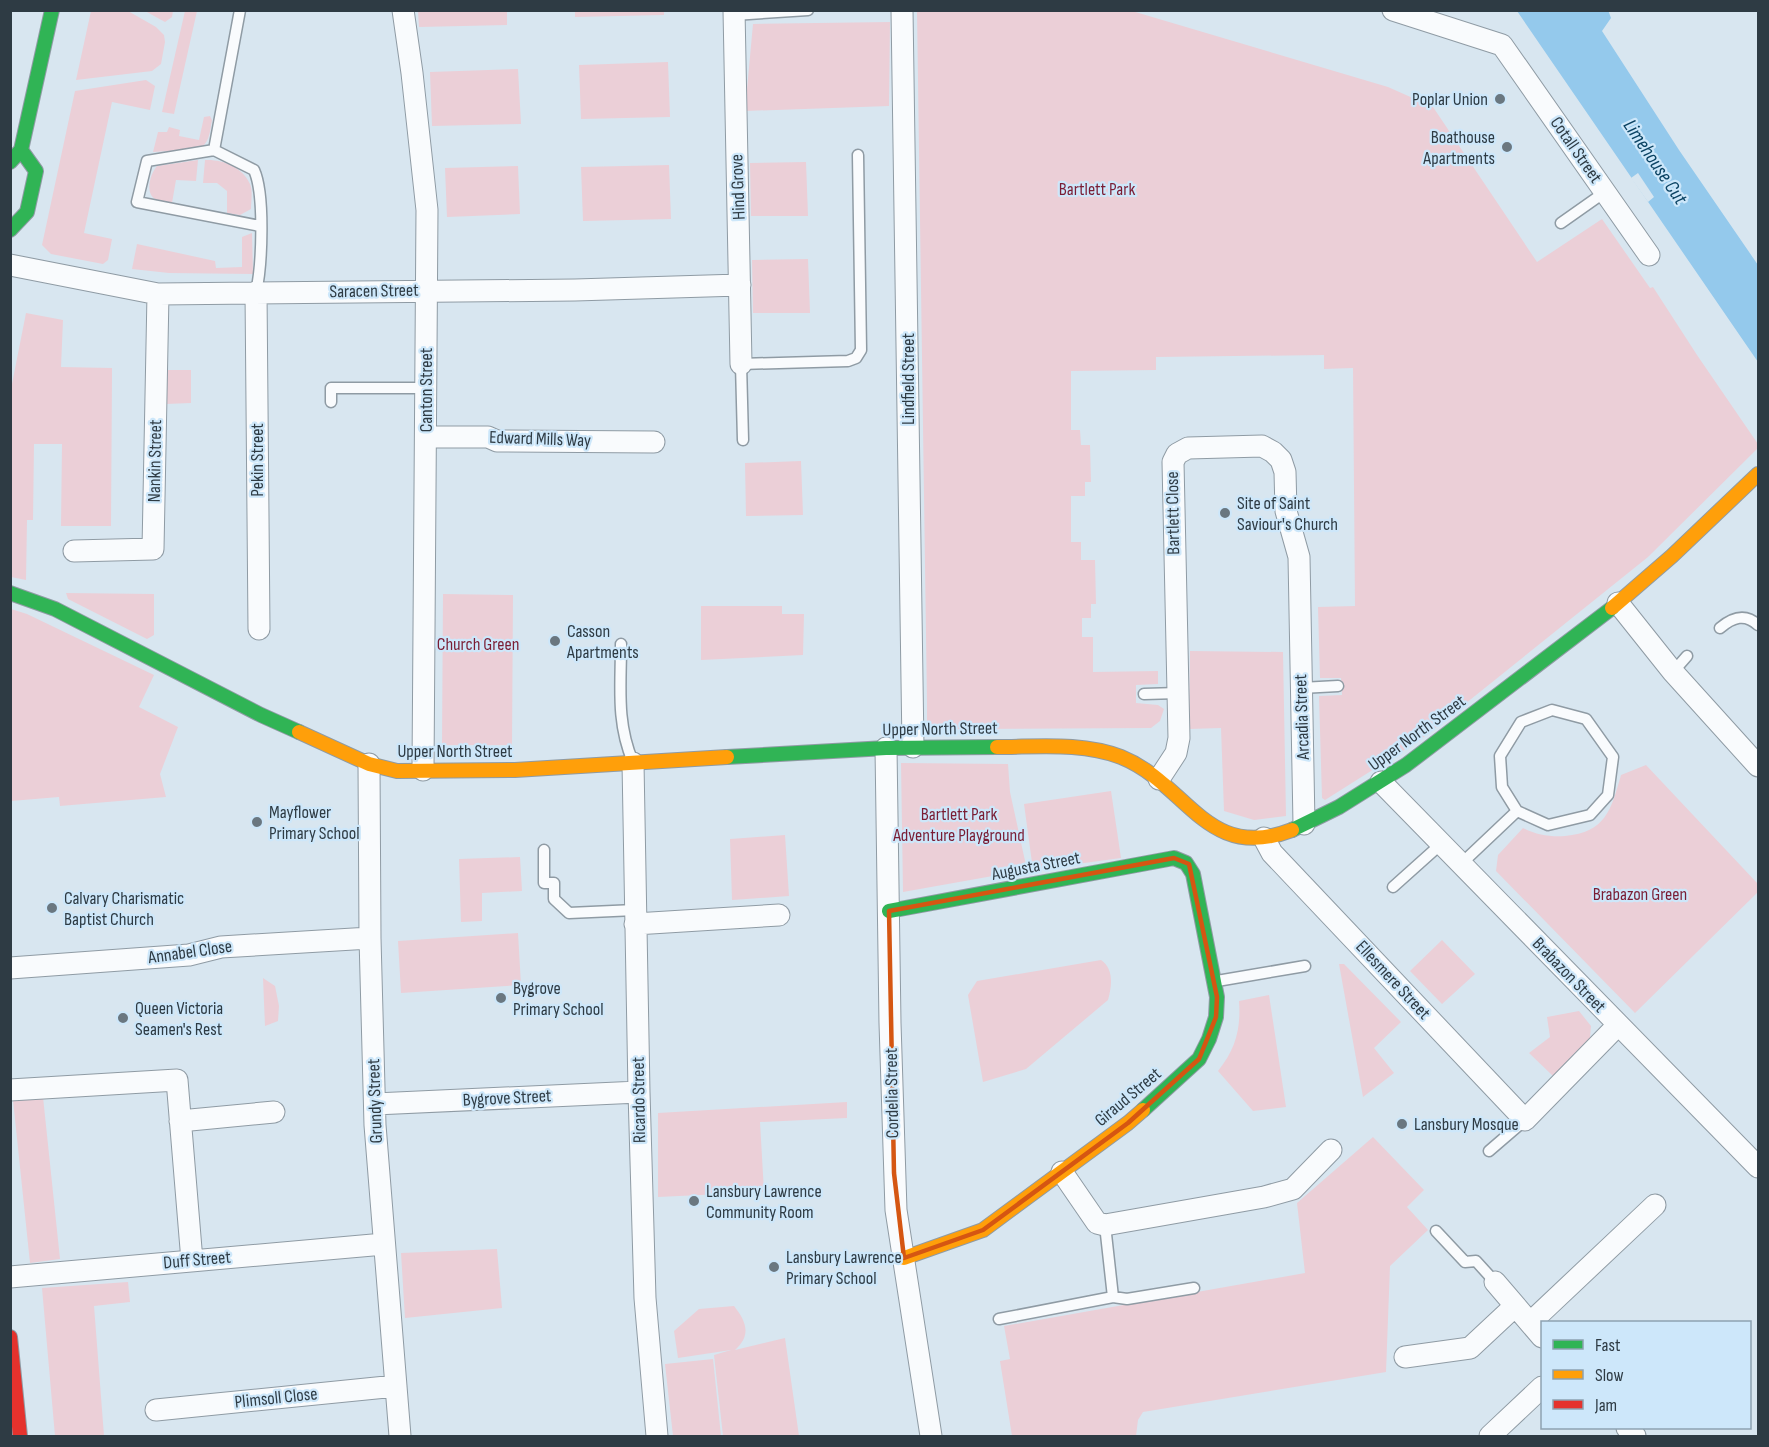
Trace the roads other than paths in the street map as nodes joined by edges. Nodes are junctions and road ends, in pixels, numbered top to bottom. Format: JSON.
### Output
{"nodes":[{"id":1,"x":52,"y":10,"type":"edge"},
{"id":2,"x":240,"y":10,"type":"edge"},
{"id":3,"x":404,"y":10,"type":"edge"},
{"id":4,"x":808,"y":10,"type":"edge"},
{"id":5,"x":902,"y":10,"type":"edge"},
{"id":6,"x":1394,"y":10,"type":"edge"},
{"id":7,"x":734,"y":13,"type":"edge"},
{"id":8,"x":21,"y":150,"type":"junction"},
{"id":9,"x":214,"y":150,"type":"junction"},
{"id":10,"x":858,"y":155,"type":"dead end"},
{"id":11,"x":10,"y":162,"type":"edge"},
{"id":12,"x":1605,"y":192,"type":"junction"},
{"id":13,"x":1561,"y":223,"type":"dead end"},
{"id":14,"x":260,"y":226,"type":"junction"},
{"id":15,"x":10,"y":230,"type":"edge"},
{"id":16,"x":1649,"y":255,"type":"dead end"},
{"id":17,"x":10,"y":265,"type":"edge"},
{"id":18,"x":740,"y":285,"type":"junction"},
{"id":19,"x":426,"y":290,"type":"junction"},
{"id":20,"x":256,"y":292,"type":"junction"},
{"id":21,"x":158,"y":294,"type":"junction"},
{"id":22,"x":741,"y":364,"type":"junction"},
{"id":23,"x":426,"y":388,"type":"junction"},
{"id":24,"x":331,"y":402,"type":"dead end"},
{"id":25,"x":426,"y":436,"type":"junction"},
{"id":26,"x":742,"y":440,"type":"dead end"},
{"id":27,"x":654,"y":442,"type":"dead end"},
{"id":28,"x":1758,"y":474,"type":"edge"},
{"id":29,"x":74,"y":551,"type":"dead end"},
{"id":30,"x":10,"y":593,"type":"edge"},
{"id":31,"x":1618,"y":603,"type":"junction"},
{"id":32,"x":1301,"y":610,"type":"joint"},
{"id":33,"x":1758,"y":626,"type":"edge"},
{"id":34,"x":259,"y":628,"type":"dead end"},
{"id":35,"x":1720,"y":628,"type":"dead end"},
{"id":36,"x":621,"y":644,"type":"dead end"},
{"id":37,"x":1687,"y":656,"type":"dead end"},
{"id":38,"x":1673,"y":672,"type":"junction"},
{"id":39,"x":1338,"y":687,"type":"dead end"},
{"id":40,"x":1301,"y":688,"type":"junction"},
{"id":41,"x":1178,"y":693,"type":"junction"},
{"id":42,"x":1144,"y":694,"type":"dead end"},
{"id":43,"x":913,"y":747,"type":"junction"},
{"id":44,"x":886,"y":748,"type":"junction"},
{"id":45,"x":633,"y":763,"type":"junction"},
{"id":46,"x":369,"y":764,"type":"junction"},
{"id":47,"x":1758,"y":766,"type":"edge"},
{"id":48,"x":423,"y":770,"type":"junction"},
{"id":49,"x":1159,"y":779,"type":"junction"},
{"id":50,"x":1381,"y":782,"type":"junction"},
{"id":51,"x":1517,"y":811,"type":"junction"},
{"id":52,"x":1304,"y":824,"type":"junction"},
{"id":53,"x":1264,"y":838,"type":"junction"},
{"id":54,"x":1440,"y":844,"type":"junction"},
{"id":55,"x":543,"y":850,"type":"dead end"},
{"id":56,"x":1189,"y":864,"type":"joint"},
{"id":57,"x":1461,"y":864,"type":"junction"},
{"id":58,"x":1392,"y":887,"type":"dead end"},
{"id":59,"x":889,"y":911,"type":"junction"},
{"id":60,"x":779,"y":915,"type":"dead end"},
{"id":61,"x":635,"y":917,"type":"junction"},
{"id":62,"x":370,"y":938,"type":"junction"},
{"id":63,"x":1305,"y":966,"type":"dead end"},
{"id":64,"x":10,"y":968,"type":"edge"},
{"id":65,"x":1214,"y":981,"type":"junction"},
{"id":66,"x":1618,"y":1026,"type":"junction"},
{"id":67,"x":10,"y":1090,"type":"edge"},
{"id":68,"x":639,"y":1092,"type":"junction"},
{"id":69,"x":375,"y":1104,"type":"junction"},
{"id":70,"x":274,"y":1112,"type":"dead end"},
{"id":71,"x":1525,"y":1120,"type":"junction"},
{"id":72,"x":180,"y":1121,"type":"junction"},
{"id":73,"x":1331,"y":1150,"type":"dead end"},
{"id":74,"x":1489,"y":1151,"type":"dead end"},
{"id":75,"x":1758,"y":1167,"type":"edge"},
{"id":76,"x":1062,"y":1172,"type":"junction"},
{"id":77,"x":1655,"y":1205,"type":"dead end"},
{"id":78,"x":1105,"y":1225,"type":"junction"},
{"id":79,"x":1436,"y":1231,"type":"dead end"},
{"id":80,"x":384,"y":1244,"type":"junction"},
{"id":81,"x":904,"y":1258,"type":"junction"},
{"id":82,"x":192,"y":1261,"type":"junction"},
{"id":83,"x":10,"y":1277,"type":"edge"},
{"id":84,"x":1495,"y":1282,"type":"joint"},
{"id":85,"x":1194,"y":1288,"type":"dead end"},
{"id":86,"x":1113,"y":1297,"type":"junction"},
{"id":87,"x":1515,"y":1306,"type":"junction"},
{"id":88,"x":999,"y":1319,"type":"dead end"},
{"id":89,"x":1545,"y":1321,"type":"edge"},
{"id":90,"x":1537,"y":1329,"type":"edge"},
{"id":91,"x":10,"y":1337,"type":"edge"},
{"id":92,"x":1405,"y":1357,"type":"dead end"},
{"id":93,"x":396,"y":1386,"type":"junction"},
{"id":94,"x":1541,"y":1388,"type":"edge"},
{"id":95,"x":156,"y":1410,"type":"dead end"},
{"id":96,"x":20,"y":1437,"type":"edge"},
{"id":97,"x":400,"y":1437,"type":"edge"},
{"id":98,"x":657,"y":1437,"type":"edge"},
{"id":99,"x":931,"y":1437,"type":"edge"},
{"id":100,"x":1490,"y":1437,"type":"edge"}],
"edges":[{"from":1,"to":8,"type":"main road"},
{"from":2,"to":9,"type":"lane"},
{"from":3,"to":19,"type":"street","name":"Canton Street"},
{"from":4,"to":7,"type":"lane"},
{"from":5,"to":43,"type":"street","name":"Lindfield Street"},
{"from":6,"to":12,"type":"street","name":"Cotall Street"},
{"from":7,"to":18,"type":"street","name":"Hind Grove"},
{"from":8,"to":11,"type":"main road"},
{"from":8,"to":15,"type":"main road"},
{"from":9,"to":14,"type":"lane"},
{"from":9,"to":14,"type":"lane"},
{"from":10,"to":22,"type":"lane"},
{"from":12,"to":13,"type":"lane"},
{"from":12,"to":16,"type":"street","name":"Cotall Street"},
{"from":14,"to":20,"type":"lane"},
{"from":17,"to":21,"type":"street","name":"Saracen Street"},
{"from":18,"to":19,"type":"street","name":"Saracen Street"},
{"from":18,"to":22,"type":"street","name":"Hind Grove"},
{"from":19,"to":20,"type":"street","name":"Saracen Street"},
{"from":19,"to":23,"type":"street","name":"Canton Street"},
{"from":20,"to":21,"type":"street","name":"Saracen Street"},
{"from":20,"to":34,"type":"street","name":"Pekin Street"},
{"from":21,"to":29,"type":"street","name":"Nankin Street"},
{"from":22,"to":26,"type":"lane"},
{"from":23,"to":24,"type":"lane"},
{"from":23,"to":25,"type":"street","name":"Canton Street"},
{"from":25,"to":27,"type":"street","name":"Edward Mills Way"},
{"from":25,"to":48,"type":"street","name":"Canton Street"},
{"from":28,"to":31,"type":"main road","name":"Upper North Street"},
{"from":30,"to":46,"type":"main road","name":"Upper North Street"},
{"from":31,"to":38,"type":"street"},
{"from":31,"to":50,"type":"main road","name":"Upper North Street"},
{"from":32,"to":40,"type":"street","name":"Arcadia Street"},
{"from":32,"to":41,"type":"street","name":"Bartlett Close"},
{"from":33,"to":35,"type":"lane"},
{"from":36,"to":45,"type":"lane"},
{"from":37,"to":38,"type":"lane"},
{"from":38,"to":47,"type":"street"},
{"from":39,"to":40,"type":"lane"},
{"from":40,"to":52,"type":"street","name":"Arcadia Street"},
{"from":41,"to":42,"type":"lane"},
{"from":41,"to":49,"type":"street","name":"Bartlett Close"},
{"from":43,"to":44,"type":"main road","name":"Upper North Street"},
{"from":43,"to":49,"type":"main road","name":"Upper North Street"},
{"from":44,"to":45,"type":"main road","name":"Upper North Street"},
{"from":44,"to":59,"type":"street","name":"Cordelia Street"},
{"from":45,"to":48,"type":"main road","name":"Upper North Street"},
{"from":45,"to":61,"type":"street","name":"Ricardo Street"},
{"from":46,"to":48,"type":"main road","name":"Upper North Street"},
{"from":46,"to":62,"type":"street","name":"Grundy Street"},
{"from":49,"to":53,"type":"main road","name":"Upper North Street"},
{"from":50,"to":52,"type":"main road","name":"Upper North Street"},
{"from":50,"to":54,"type":"street","name":"Brabazon Street"},
{"from":51,"to":51,"type":"lane"},
{"from":51,"to":57,"type":"lane"},
{"from":52,"to":53,"type":"main road","name":"Upper North Street"},
{"from":53,"to":71,"type":"street","name":"Ellesmere Street"},
{"from":54,"to":57,"type":"street","name":"Brabazon Street"},
{"from":54,"to":58,"type":"lane"},
{"from":55,"to":61,"type":"lane"},
{"from":56,"to":59,"type":"main road","name":"Augusta Street"},
{"from":56,"to":65,"type":"main road","name":"Giraud Street"},
{"from":57,"to":66,"type":"street","name":"Brabazon Street"},
{"from":59,"to":81,"type":"street","name":"Cordelia Street"},
{"from":60,"to":61,"type":"street"},
{"from":61,"to":68,"type":"street","name":"Ricardo Street"},
{"from":62,"to":64,"type":"street","name":"Annabel Close"},
{"from":62,"to":69,"type":"street","name":"Grundy Street"},
{"from":63,"to":65,"type":"lane"},
{"from":65,"to":76,"type":"main road","name":"Giraud Street"},
{"from":66,"to":71,"type":"street"},
{"from":66,"to":75,"type":"street","name":"Brabazon Street"},
{"from":67,"to":72,"type":"street"},
{"from":68,"to":69,"type":"street","name":"Bygrove Street"},
{"from":68,"to":98,"type":"street","name":"Ricardo Street"},
{"from":69,"to":80,"type":"street","name":"Grundy Street"},
{"from":70,"to":72,"type":"street"},
{"from":71,"to":74,"type":"lane"},
{"from":72,"to":82,"type":"street"},
{"from":73,"to":78,"type":"street"},
{"from":76,"to":78,"type":"street"},
{"from":76,"to":81,"type":"main road","name":"Giraud Street"},
{"from":77,"to":89,"type":"street"},
{"from":78,"to":86,"type":"lane"},
{"from":79,"to":84,"type":"lane"},
{"from":80,"to":82,"type":"street","name":"Duff Street"},
{"from":80,"to":93,"type":"street","name":"Grundy Street"},
{"from":81,"to":99,"type":"street","name":"Cordelia Street"},
{"from":82,"to":83,"type":"street","name":"Duff Street"},
{"from":84,"to":87,"type":"street"},
{"from":85,"to":86,"type":"lane"},
{"from":86,"to":88,"type":"lane"},
{"from":87,"to":90,"type":"street"},
{"from":87,"to":92,"type":"street"},
{"from":91,"to":96,"type":"main road"},
{"from":93,"to":95,"type":"street","name":"Plimsoll Close"},
{"from":93,"to":97,"type":"street","name":"Grundy Street"},
{"from":94,"to":100,"type":"street"}]}
